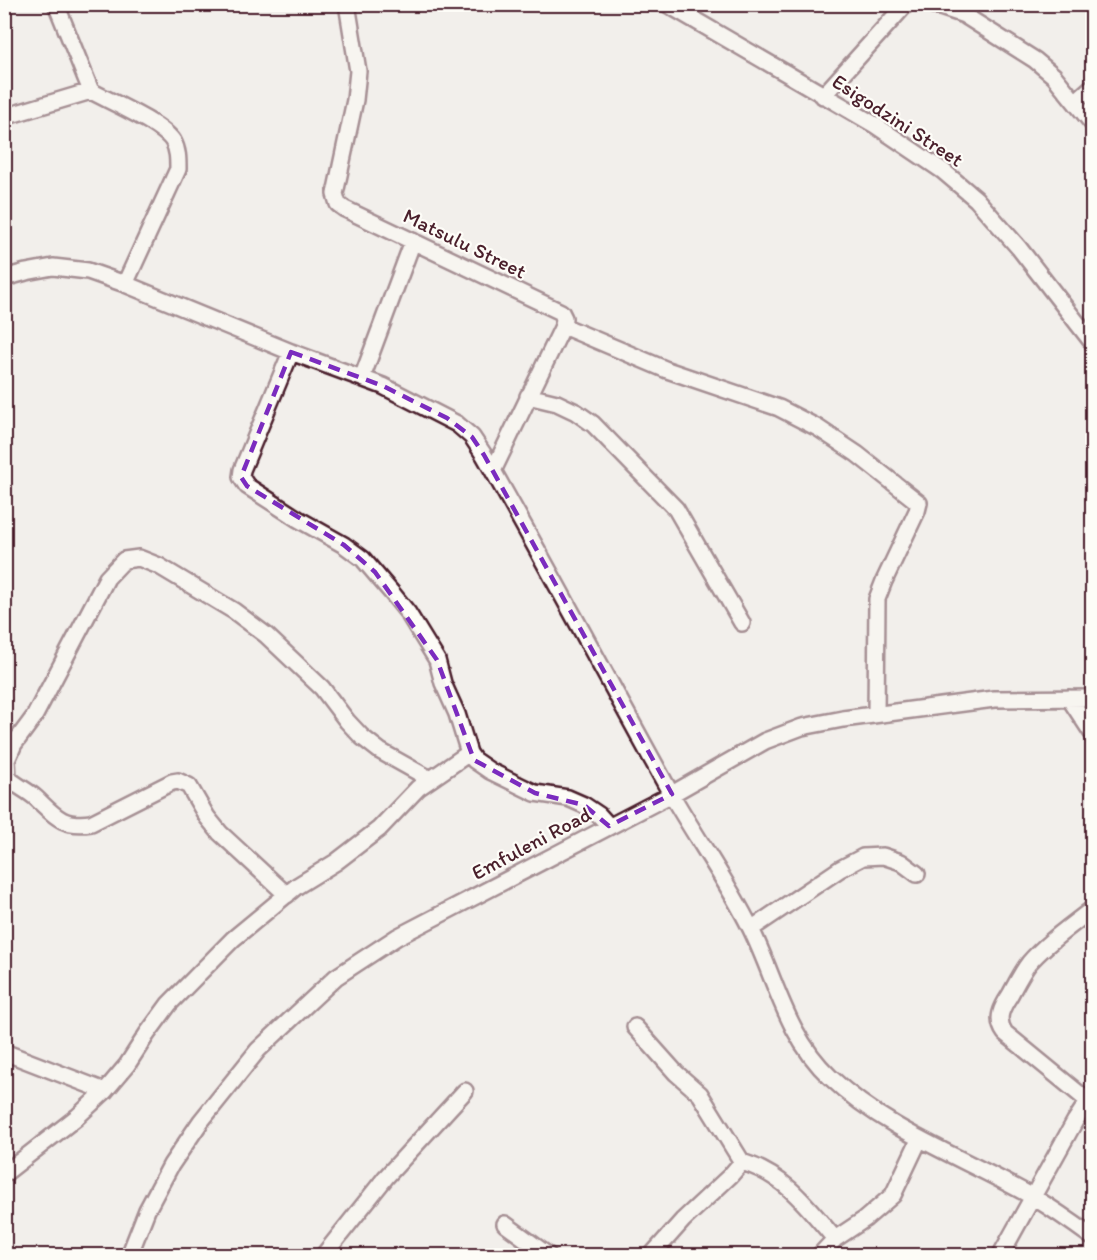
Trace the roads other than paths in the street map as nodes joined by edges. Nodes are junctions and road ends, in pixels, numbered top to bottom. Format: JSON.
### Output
{"nodes":[{"id":1,"x":56,"y":4,"type":"edge"},
{"id":2,"x":347,"y":4,"type":"edge"},
{"id":3,"x":667,"y":4,"type":"edge"},
{"id":4,"x":906,"y":4,"type":"edge"},
{"id":5,"x":932,"y":4,"type":"edge"},
{"id":6,"x":1092,"y":87,"type":"edge"},
{"id":7,"x":91,"y":91,"type":"junction"},
{"id":8,"x":823,"y":96,"type":"junction"},
{"id":9,"x":1075,"y":102,"type":"junction"},
{"id":10,"x":4,"y":117,"type":"edge"},
{"id":11,"x":1092,"y":123,"type":"edge"},
{"id":12,"x":413,"y":241,"type":"junction"},
{"id":13,"x":4,"y":278,"type":"edge"},
{"id":14,"x":125,"y":284,"type":"junction"},
{"id":15,"x":563,"y":326,"type":"junction"},
{"id":16,"x":1092,"y":342,"type":"edge"},
{"id":17,"x":291,"y":352,"type":"junction"},
{"id":18,"x":362,"y":378,"type":"junction"},
{"id":19,"x":528,"y":396,"type":"junction"},
{"id":20,"x":493,"y":471,"type":"junction"},
{"id":21,"x":742,"y":624,"type":"dead end"},
{"id":22,"x":1069,"y":698,"type":"junction"},
{"id":23,"x":1092,"y":698,"type":"edge"},
{"id":24,"x":876,"y":715,"type":"junction"},
{"id":25,"x":1092,"y":733,"type":"edge"},
{"id":26,"x":469,"y":753,"type":"junction"},
{"id":27,"x":430,"y":779,"type":"junction"},
{"id":28,"x":672,"y":794,"type":"junction"},
{"id":29,"x":609,"y":826,"type":"junction"},
{"id":30,"x":917,"y":874,"type":"dead end"},
{"id":31,"x":286,"y":895,"type":"junction"},
{"id":32,"x":1092,"y":909,"type":"edge"},
{"id":33,"x":751,"y":929,"type":"junction"},
{"id":34,"x":635,"y":1027,"type":"dead end"},
{"id":35,"x":4,"y":1052,"type":"edge"},
{"id":36,"x":465,"y":1091,"type":"dead end"},
{"id":37,"x":105,"y":1092,"type":"junction"},
{"id":38,"x":1090,"y":1098,"type":"edge"},
{"id":39,"x":920,"y":1140,"type":"junction"},
{"id":40,"x":742,"y":1162,"type":"junction"},
{"id":41,"x":4,"y":1173,"type":"edge"},
{"id":42,"x":1032,"y":1197,"type":"junction"},
{"id":43,"x":505,"y":1224,"type":"dead end"},
{"id":44,"x":1092,"y":1237,"type":"edge"},
{"id":45,"x":835,"y":1239,"type":"junction"},
{"id":46,"x":129,"y":1256,"type":"edge"},
{"id":47,"x":323,"y":1256,"type":"edge"},
{"id":48,"x":549,"y":1256,"type":"edge"},
{"id":49,"x":651,"y":1256,"type":"edge"},
{"id":50,"x":819,"y":1256,"type":"edge"},
{"id":51,"x":1000,"y":1256,"type":"edge"}],
"edges":[{"from":1,"to":7,"type":"street"},
{"from":2,"to":12,"type":"street","name":"Matsulu Street"},
{"from":3,"to":8,"type":"street","name":"Esigodzini Street"},
{"from":4,"to":8,"type":"street"},
{"from":5,"to":9,"type":"street"},
{"from":6,"to":9,"type":"street"},
{"from":7,"to":10,"type":"street"},
{"from":7,"to":14,"type":"street"},
{"from":8,"to":16,"type":"street","name":"Esigodzini Street"},
{"from":9,"to":11,"type":"street"},
{"from":12,"to":15,"type":"street","name":"Matsulu Street"},
{"from":12,"to":18,"type":"street"},
{"from":13,"to":14,"type":"street"},
{"from":14,"to":17,"type":"street"},
{"from":15,"to":19,"type":"street"},
{"from":15,"to":24,"type":"street"},
{"from":17,"to":18,"type":"street"},
{"from":17,"to":26,"type":"street"},
{"from":18,"to":20,"type":"street"},
{"from":19,"to":20,"type":"street"},
{"from":19,"to":21,"type":"street"},
{"from":20,"to":28,"type":"street"},
{"from":22,"to":23,"type":"street","name":"Emfuleni Road"},
{"from":22,"to":24,"type":"street","name":"Emfuleni Road"},
{"from":22,"to":25,"type":"street"},
{"from":24,"to":28,"type":"street","name":"Emfuleni Road"},
{"from":26,"to":27,"type":"street"},
{"from":26,"to":29,"type":"street"},
{"from":27,"to":31,"type":"street"},
{"from":27,"to":31,"type":"street"},
{"from":28,"to":29,"type":"street","name":"Emfuleni Road"},
{"from":28,"to":33,"type":"street"},
{"from":29,"to":46,"type":"street","name":"Emfuleni Road"},
{"from":30,"to":33,"type":"street"},
{"from":31,"to":37,"type":"street"},
{"from":32,"to":38,"type":"street"},
{"from":33,"to":39,"type":"street"},
{"from":34,"to":40,"type":"street"},
{"from":35,"to":37,"type":"street"},
{"from":36,"to":47,"type":"street"},
{"from":37,"to":41,"type":"street"},
{"from":38,"to":42,"type":"street"},
{"from":39,"to":42,"type":"street"},
{"from":39,"to":45,"type":"street"},
{"from":40,"to":45,"type":"street"},
{"from":40,"to":49,"type":"street"},
{"from":42,"to":44,"type":"street"},
{"from":42,"to":51,"type":"street"},
{"from":43,"to":48,"type":"street"},
{"from":45,"to":50,"type":"street"}]}
